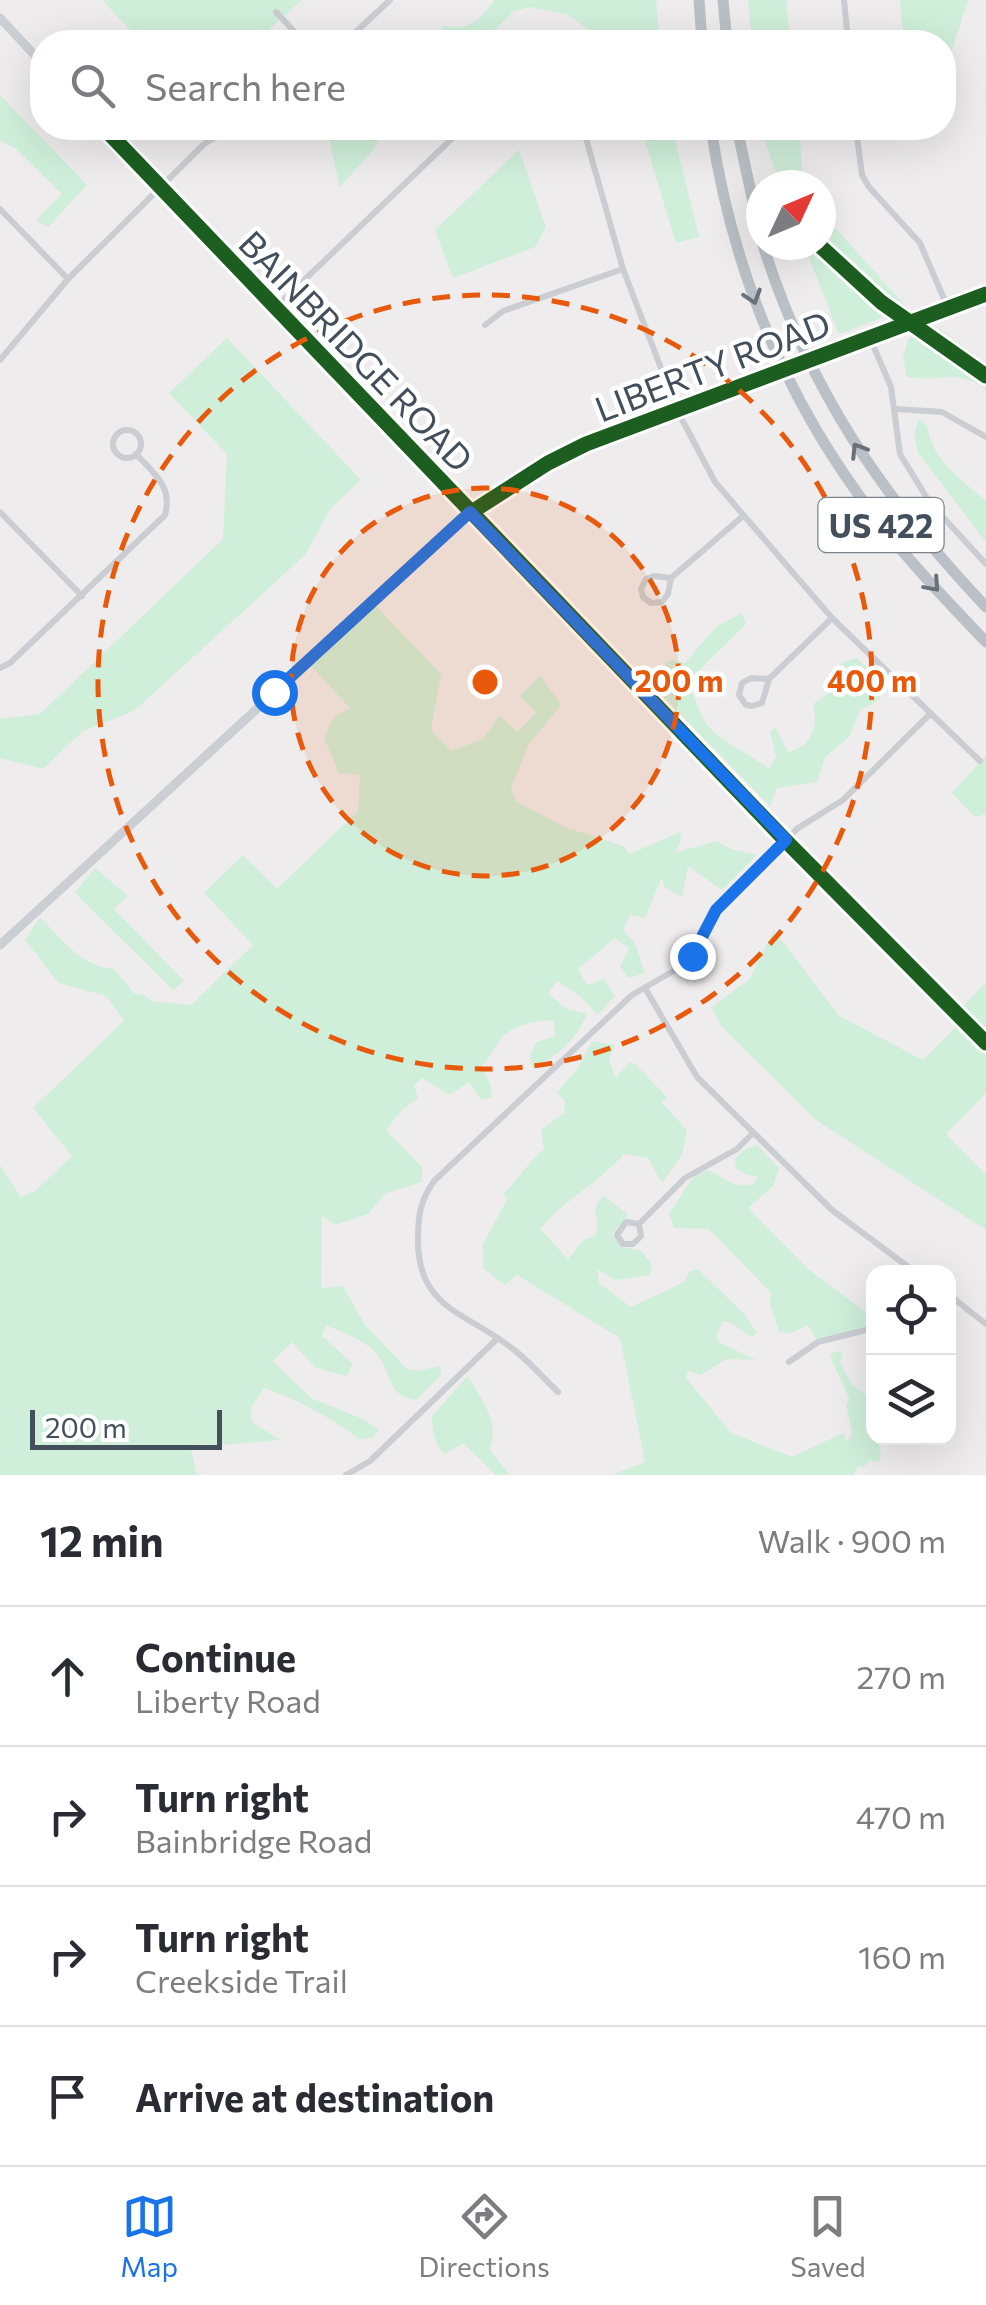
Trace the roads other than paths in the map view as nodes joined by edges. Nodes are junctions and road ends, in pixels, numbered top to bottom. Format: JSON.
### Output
{"nodes":[{"id":1,"x":390,"y":0,"type":"edge"},
{"id":2,"x":699,"y":0,"type":"edge"},
{"id":3,"x":723,"y":0,"type":"edge"},
{"id":4,"x":844,"y":0,"type":"edge"},
{"id":5,"x":276,"y":12,"type":"dead end"},
{"id":6,"x":0,"y":18,"type":"edge"},
{"id":7,"x":293,"y":30,"type":"edge"},
{"id":8,"x":359,"y":30,"type":"edge"},
{"id":9,"x":701,"y":30,"type":"edge"},
{"id":10,"x":726,"y":30,"type":"edge"},
{"id":11,"x":847,"y":30,"type":"edge"},
{"id":12,"x":30,"y":50,"type":"edge"},
{"id":13,"x":116,"y":140,"type":"edge"},
{"id":14,"x":211,"y":140,"type":"edge"},
{"id":15,"x":451,"y":140,"type":"edge"},
{"id":16,"x":586,"y":140,"type":"edge"},
{"id":17,"x":713,"y":140,"type":"edge"},
{"id":18,"x":739,"y":140,"type":"edge"},
{"id":19,"x":858,"y":140,"type":"edge"},
{"id":20,"x":746,"y":175,"type":"edge"},
{"id":21,"x":161,"y":187,"type":"junction"},
{"id":22,"x":0,"y":209,"type":"edge"},
{"id":23,"x":769,"y":260,"type":"edge"},
{"id":24,"x":623,"y":269,"type":"junction"},
{"id":25,"x":68,"y":279,"type":"junction"},
{"id":26,"x":986,"y":294,"type":"edge"},
{"id":27,"x":276,"y":308,"type":"junction"},
{"id":28,"x":948,"y":309,"type":"junction"},
{"id":29,"x":485,"y":325,"type":"dead end"},
{"id":30,"x":870,"y":338,"type":"junction"},
{"id":31,"x":0,"y":360,"type":"edge"},
{"id":32,"x":896,"y":409,"type":"junction"},
{"id":33,"x":676,"y":410,"type":"junction"},
{"id":34,"x":986,"y":437,"type":"edge"},
{"id":35,"x":136,"y":454,"type":"junction"},
{"id":36,"x":0,"y":512,"type":"edge"},
{"id":37,"x":470,"y":512,"type":"junction"},
{"id":38,"x":743,"y":516,"type":"junction"},
{"id":39,"x":986,"y":564,"type":"edge"},
{"id":40,"x":671,"y":578,"type":"junction"},
{"id":41,"x":82,"y":596,"type":"junction"},
{"id":42,"x":986,"y":607,"type":"edge"},
{"id":43,"x":832,"y":618,"type":"junction"},
{"id":44,"x":986,"y":642,"type":"edge"},
{"id":45,"x":0,"y":668,"type":"edge"},
{"id":46,"x":769,"y":679,"type":"junction"},
{"id":47,"x":931,"y":713,"type":"junction"},
{"id":48,"x":980,"y":761,"type":"dead end"},
{"id":49,"x":786,"y":840,"type":"junction"},
{"id":50,"x":0,"y":946,"type":"edge"},
{"id":51,"x":645,"y":988,"type":"junction"},
{"id":52,"x":986,"y":1042,"type":"edge"},
{"id":53,"x":752,"y":1134,"type":"junction"},
{"id":54,"x":639,"y":1224,"type":"dead end"},
{"id":55,"x":906,"y":1265,"type":"edge"},
{"id":56,"x":956,"y":1300,"type":"edge"},
{"id":57,"x":986,"y":1324,"type":"edge"},
{"id":58,"x":866,"y":1330,"type":"edge"},
{"id":59,"x":498,"y":1338,"type":"junction"},
{"id":60,"x":789,"y":1362,"type":"dead end"},
{"id":61,"x":558,"y":1392,"type":"dead end"},
{"id":62,"x":346,"y":1475,"type":"edge"}],
"edges":[{"from":1,"to":8,"type":"street"},
{"from":2,"to":9,"type":"highway"},
{"from":3,"to":10,"type":"highway"},
{"from":4,"to":11,"type":"street"},
{"from":5,"to":7,"type":"street"},
{"from":6,"to":12,"type":"street"},
{"from":13,"to":21,"type":"street","name":"BAINBRIDGE ROAD"},
{"from":14,"to":21,"type":"street"},
{"from":15,"to":27,"type":"street"},
{"from":16,"to":24,"type":"street"},
{"from":17,"to":44,"type":"highway","number":"US 422","one_way":true},
{"from":18,"to":20,"type":"highway","number":"US 422"},
{"from":19,"to":28,"type":"street"},
{"from":21,"to":25,"type":"street"},
{"from":21,"to":27,"type":"street","name":"BAINBRIDGE ROAD"},
{"from":22,"to":25,"type":"street"},
{"from":42,"to":23,"type":"highway","number":"US 422","one_way":true},
{"from":24,"to":29,"type":"street"},
{"from":24,"to":33,"type":"street"},
{"from":25,"to":31,"type":"street"},
{"from":26,"to":28,"type":"street","name":"LIBERTY ROAD"},
{"from":27,"to":37,"type":"street","name":"BAINBRIDGE ROAD"},
{"from":28,"to":30,"type":"street","name":"LIBERTY ROAD"},
{"from":30,"to":32,"type":"street"},
{"from":30,"to":33,"type":"street","name":"LIBERTY ROAD"},
{"from":32,"to":34,"type":"street"},
{"from":32,"to":39,"type":"street"},
{"from":33,"to":37,"type":"street","name":"LIBERTY ROAD"},
{"from":33,"to":38,"type":"street"},
{"from":35,"to":35,"type":"street"},
{"from":35,"to":41,"type":"street"},
{"from":36,"to":41,"type":"street"},
{"from":37,"to":49,"type":"street","name":"BAINBRIDGE ROAD"},
{"from":37,"to":50,"type":"street","name":"LIBERTY ROAD"},
{"from":38,"to":40,"type":"street"},
{"from":38,"to":43,"type":"street"},
{"from":40,"to":40,"type":"street"},
{"from":41,"to":45,"type":"street"},
{"from":43,"to":46,"type":"street"},
{"from":43,"to":47,"type":"street"},
{"from":46,"to":46,"type":"street"},
{"from":47,"to":48,"type":"street"},
{"from":47,"to":49,"type":"street"},
{"from":49,"to":51,"type":"street"},
{"from":49,"to":52,"type":"street","name":"BAINBRIDGE ROAD"},
{"from":51,"to":53,"type":"street"},
{"from":51,"to":59,"type":"street"},
{"from":53,"to":54,"type":"street"},
{"from":53,"to":55,"type":"street"},
{"from":56,"to":57,"type":"street"},
{"from":58,"to":60,"type":"street"},
{"from":59,"to":61,"type":"street"},
{"from":59,"to":62,"type":"street"}]}
